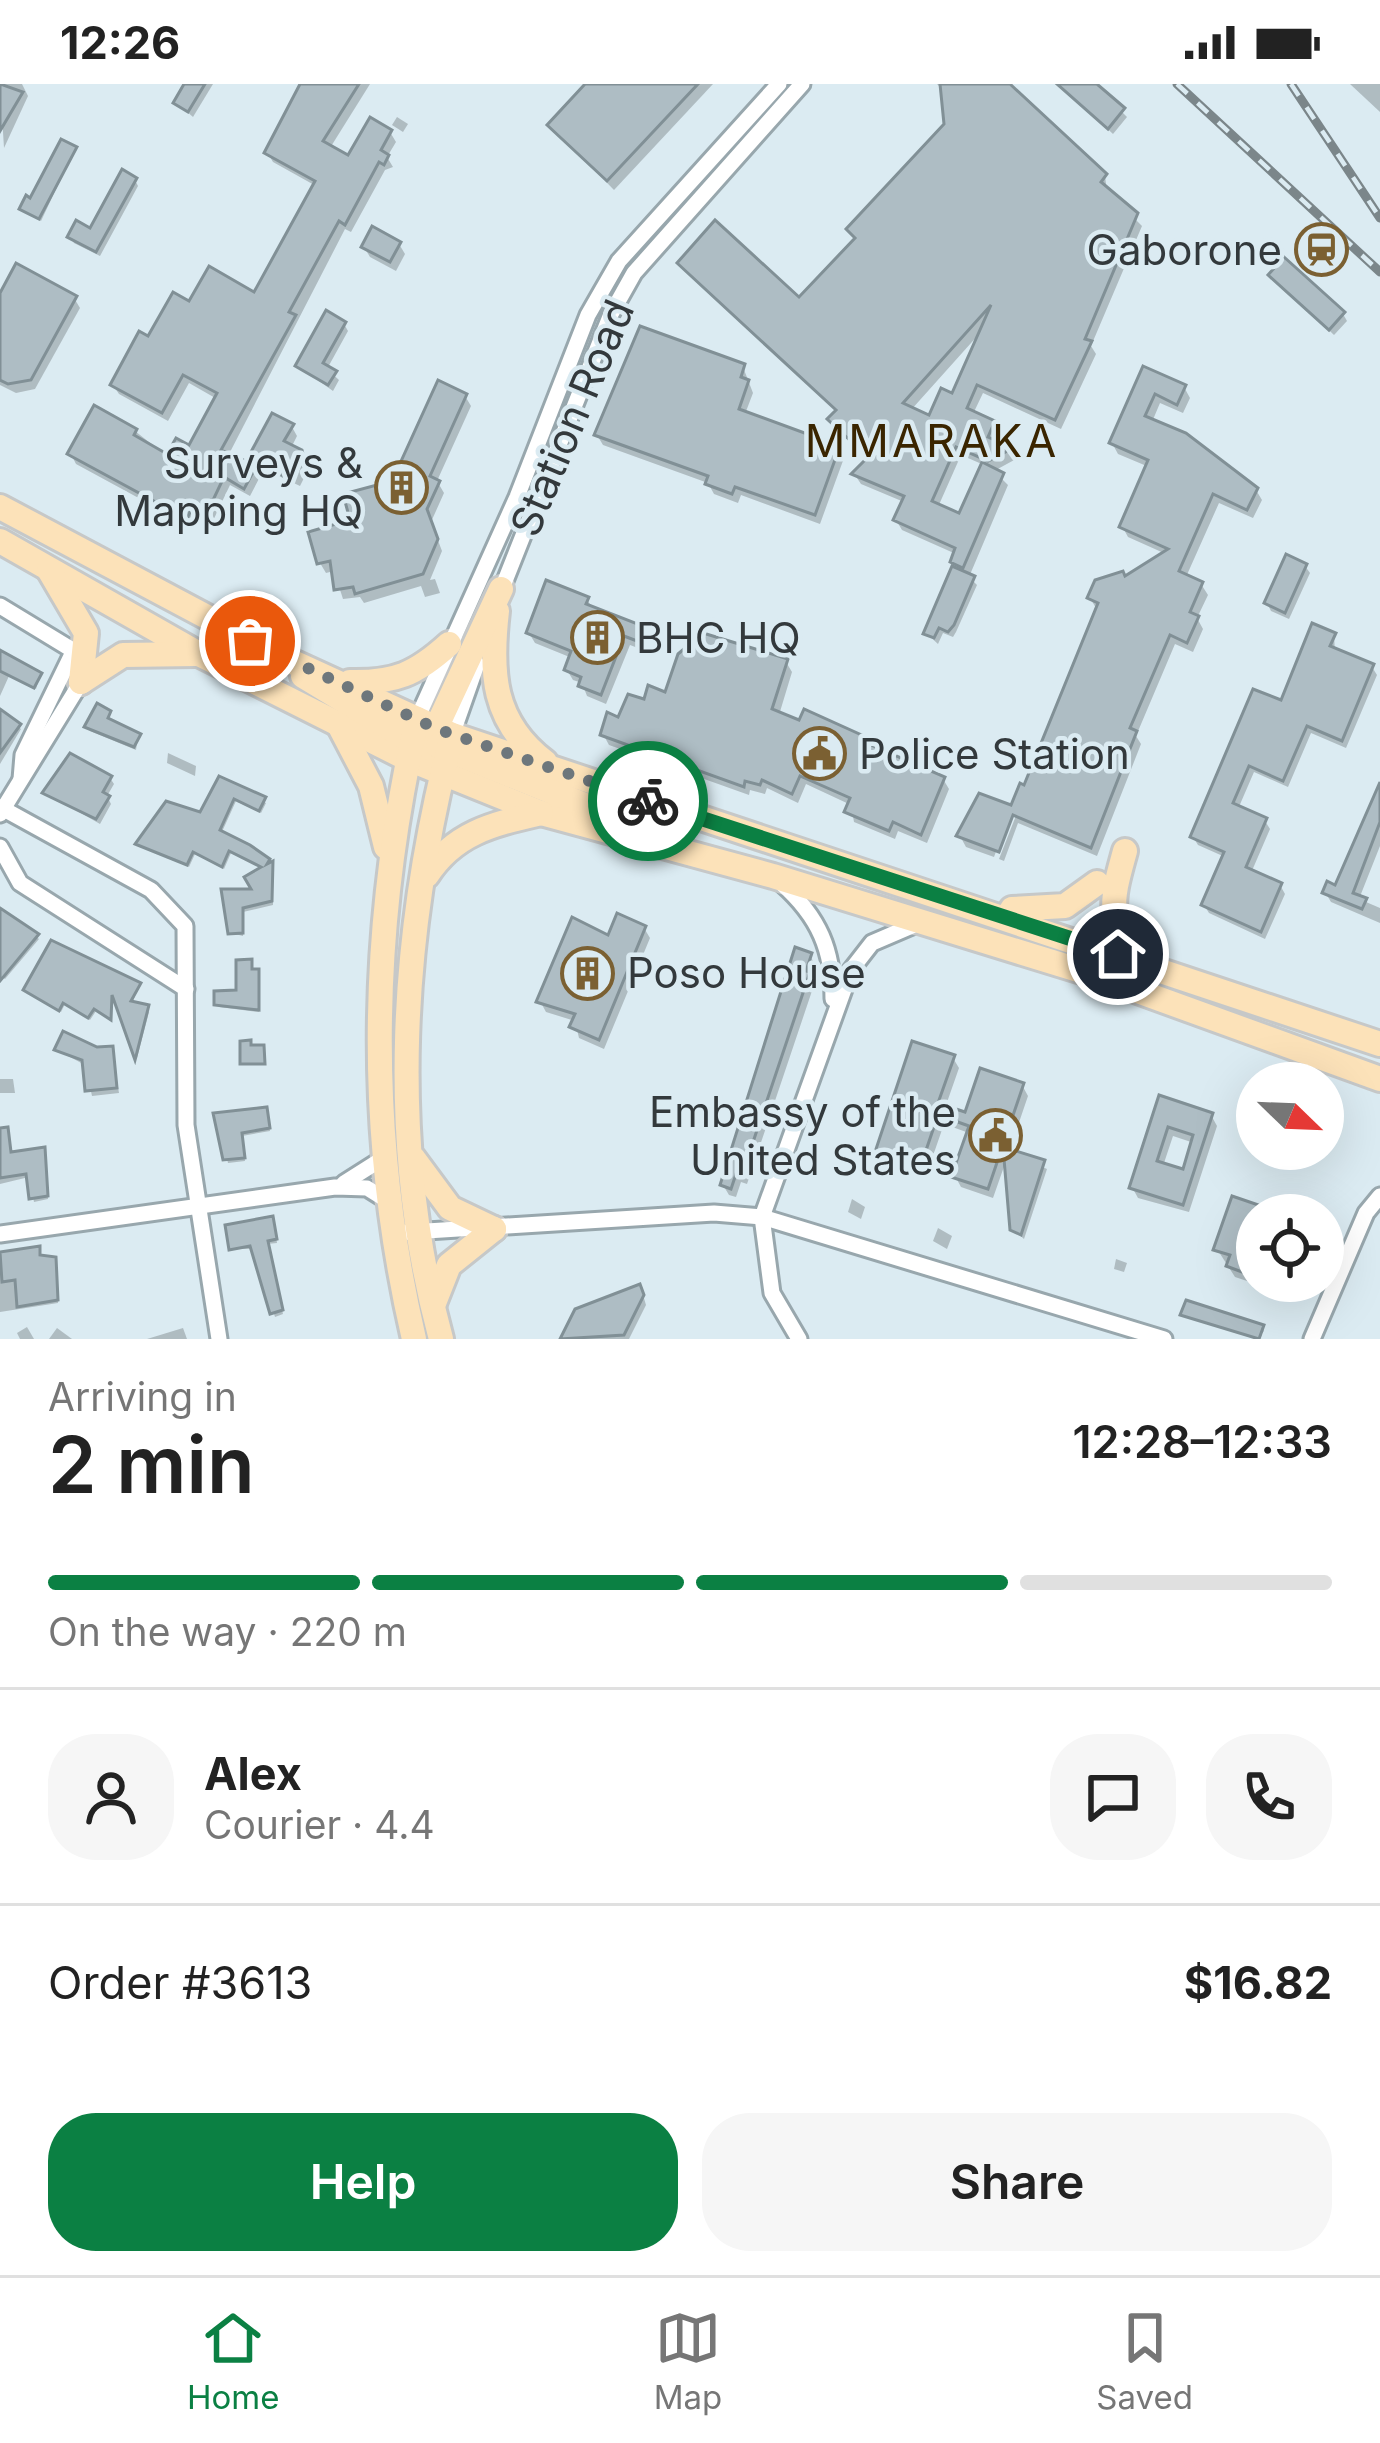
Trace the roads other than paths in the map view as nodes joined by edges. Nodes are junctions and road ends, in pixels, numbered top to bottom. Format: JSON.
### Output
{"nodes":[{"id":1,"x":779,"y":84,"type":"edge"},
{"id":2,"x":802,"y":84,"type":"edge"},
{"id":3,"x":0,"y":507,"type":"edge"},
{"id":4,"x":0,"y":541,"type":"edge"},
{"id":5,"x":47,"y":568,"type":"junction"},
{"id":6,"x":499,"y":599,"type":"junction"},
{"id":7,"x":0,"y":606,"type":"edge"},
{"id":8,"x":449,"y":644,"type":"junction"},
{"id":9,"x":200,"y":654,"type":"junction"},
{"id":10,"x":286,"y":659,"type":"junction"},
{"id":11,"x":80,"y":664,"type":"junction"},
{"id":12,"x":341,"y":682,"type":"junction"},
{"id":13,"x":336,"y":720,"type":"junction"},
{"id":14,"x":431,"y":747,"type":"junction"},
{"id":15,"x":559,"y":772,"type":"junction"},
{"id":16,"x":21,"y":781,"type":"junction"},
{"id":17,"x":1,"y":810,"type":"edge"},
{"id":18,"x":541,"y":813,"type":"junction"},
{"id":19,"x":632,"y":834,"type":"junction"},
{"id":20,"x":0,"y":847,"type":"edge"},
{"id":21,"x":1125,"y":851,"type":"dead end"},
{"id":22,"x":390,"y":868,"type":"junction"},
{"id":23,"x":773,"y":875,"type":"junction"},
{"id":24,"x":421,"y":883,"type":"junction"},
{"id":25,"x":1097,"y":884,"type":"dead end"},
{"id":26,"x":974,"y":905,"type":"junction"},
{"id":27,"x":920,"y":922,"type":"junction"},
{"id":28,"x":382,"y":951,"type":"junction"},
{"id":29,"x":1184,"y":977,"type":"junction"},
{"id":30,"x":186,"y":989,"type":"junction"},
{"id":31,"x":833,"y":1008,"type":"junction"},
{"id":32,"x":1380,"y":1044,"type":"edge"},
{"id":33,"x":1380,"y":1079,"type":"edge"},
{"id":34,"x":398,"y":1157,"type":"junction"},
{"id":35,"x":335,"y":1187,"type":"junction"},
{"id":36,"x":1380,"y":1196,"type":"edge"},
{"id":37,"x":391,"y":1203,"type":"junction"},
{"id":38,"x":195,"y":1205,"type":"junction"},
{"id":39,"x":762,"y":1217,"type":"junction"},
{"id":40,"x":494,"y":1229,"type":"junction"},
{"id":41,"x":407,"y":1231,"type":"junction"},
{"id":42,"x":0,"y":1234,"type":"edge"},
{"id":43,"x":433,"y":1306,"type":"junction"},
{"id":44,"x":219,"y":1339,"type":"edge"},
{"id":45,"x":414,"y":1339,"type":"edge"},
{"id":46,"x":441,"y":1339,"type":"edge"},
{"id":47,"x":799,"y":1339,"type":"edge"},
{"id":48,"x":1164,"y":1339,"type":"edge"},
{"id":49,"x":1312,"y":1339,"type":"edge"}],
"edges":[{"from":1,"to":8,"type":"street","name":"Station Road"},
{"from":2,"to":6,"type":"street","name":"Station Road"},
{"from":3,"to":10,"type":"main road"},
{"from":4,"to":5,"type":"main road"},
{"from":5,"to":9,"type":"main road"},
{"from":5,"to":11,"type":"main road"},
{"from":6,"to":14,"type":"main road"},
{"from":6,"to":15,"type":"main road"},
{"from":7,"to":11,"type":"street"},
{"from":8,"to":12,"type":"main road"},
{"from":8,"to":14,"type":"street","name":"Station Road"},
{"from":9,"to":11,"type":"main road"},
{"from":9,"to":13,"type":"main road"},
{"from":10,"to":12,"type":"main road"},
{"from":10,"to":14,"type":"main road"},
{"from":11,"to":16,"type":"street"},
{"from":11,"to":16,"type":"street"},
{"from":12,"to":14,"type":"main road"},
{"from":13,"to":14,"type":"main road"},
{"from":13,"to":22,"type":"main road"},
{"from":14,"to":15,"type":"main road"},
{"from":14,"to":18,"type":"main road"},
{"from":14,"to":19,"type":"main road"},
{"from":14,"to":22,"type":"main road"},
{"from":14,"to":24,"type":"main road"},
{"from":14,"to":28,"type":"main road"},
{"from":15,"to":26,"type":"main road"},
{"from":16,"to":17,"type":"street"},
{"from":17,"to":30,"type":"street"},
{"from":18,"to":19,"type":"main road"},
{"from":18,"to":24,"type":"main road"},
{"from":19,"to":23,"type":"main road"},
{"from":20,"to":30,"type":"street"},
{"from":21,"to":29,"type":"main road"},
{"from":22,"to":28,"type":"main road"},
{"from":23,"to":27,"type":"main road"},
{"from":23,"to":31,"type":"street"},
{"from":24,"to":34,"type":"main road"},
{"from":25,"to":26,"type":"main road"},
{"from":26,"to":29,"type":"main road"},
{"from":27,"to":31,"type":"street"},
{"from":27,"to":33,"type":"main road"},
{"from":28,"to":34,"type":"main road"},
{"from":29,"to":32,"type":"main road"},
{"from":30,"to":38,"type":"street"},
{"from":31,"to":39,"type":"street"},
{"from":34,"to":35,"type":"street"},
{"from":34,"to":37,"type":"main road"},
{"from":34,"to":40,"type":"main road"},
{"from":34,"to":41,"type":"main road"},
{"from":35,"to":37,"type":"street"},
{"from":35,"to":38,"type":"street"},
{"from":36,"to":49,"type":"street"},
{"from":37,"to":41,"type":"main road"},
{"from":38,"to":42,"type":"street"},
{"from":38,"to":44,"type":"street"},
{"from":39,"to":40,"type":"street"},
{"from":39,"to":47,"type":"street"},
{"from":39,"to":48,"type":"street"},
{"from":40,"to":41,"type":"street"},
{"from":40,"to":43,"type":"main road"},
{"from":41,"to":43,"type":"main road"},
{"from":41,"to":45,"type":"main road"},
{"from":43,"to":46,"type":"main road"}]}
